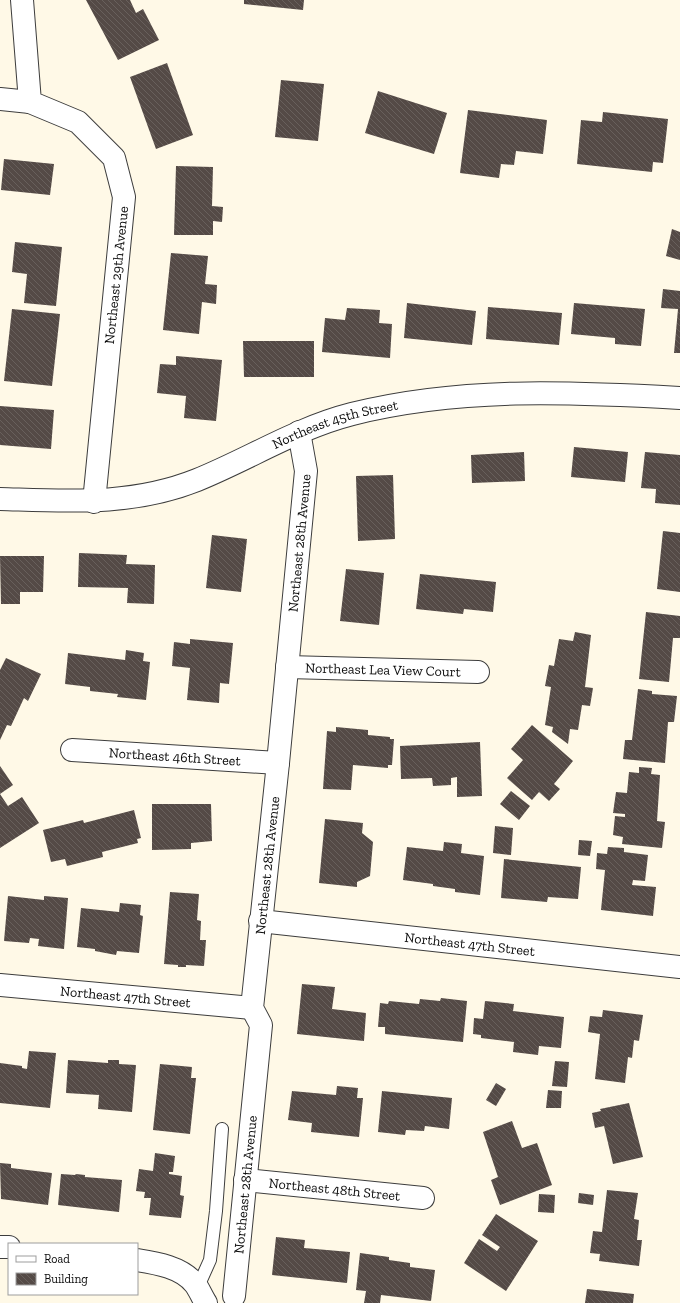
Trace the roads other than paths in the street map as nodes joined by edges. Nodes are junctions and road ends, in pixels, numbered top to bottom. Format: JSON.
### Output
{"nodes":[{"id":1,"x":22,"y":0,"type":"edge"},
{"id":2,"x":0,"y":99,"type":"edge"},
{"id":3,"x":30,"y":102,"type":"junction"},
{"id":4,"x":680,"y":398,"type":"edge"},
{"id":5,"x":299,"y":432,"type":"junction"},
{"id":6,"x":0,"y":499,"type":"edge"},
{"id":7,"x":94,"y":502,"type":"junction"},
{"id":8,"x":287,"y":667,"type":"junction"},
{"id":9,"x":478,"y":672,"type":"dead end"},
{"id":10,"x":72,"y":750,"type":"dead end"},
{"id":11,"x":278,"y":763,"type":"junction"},
{"id":12,"x":260,"y":921,"type":"junction"},
{"id":13,"x":680,"y":967,"type":"edge"},
{"id":14,"x":0,"y":985,"type":"edge"},
{"id":15,"x":252,"y":1008,"type":"junction"},
{"id":16,"x":222,"y":1129,"type":"dead end"},
{"id":17,"x":245,"y":1180,"type":"junction"},
{"id":18,"x":423,"y":1198,"type":"dead end"},
{"id":19,"x":138,"y":1260,"type":"edge"},
{"id":20,"x":199,"y":1292,"type":"edge"},
{"id":21,"x":234,"y":1296,"type":"dead end"}],
"edges":[{"from":1,"to":3,"type":"street"},
{"from":2,"to":3,"type":"street","name":"Northeast 29th Avenue"},
{"from":3,"to":7,"type":"street","name":"Northeast 29th Avenue"},
{"from":4,"to":5,"type":"street","name":"Northeast 45th Street"},
{"from":5,"to":7,"type":"street","name":"Northeast 45th Street"},
{"from":5,"to":8,"type":"street","name":"Northeast 28th Avenue"},
{"from":6,"to":7,"type":"street","name":"Northeast 45th Street"},
{"from":8,"to":9,"type":"street","name":"Northeast Lea View Court"},
{"from":8,"to":11,"type":"street","name":"Northeast 28th Avenue"},
{"from":10,"to":11,"type":"street","name":"Northeast 46th Street"},
{"from":11,"to":12,"type":"street","name":"Northeast 28th Avenue"},
{"from":12,"to":13,"type":"street","name":"Northeast 47th Street"},
{"from":12,"to":15,"type":"street","name":"Northeast 28th Avenue"},
{"from":14,"to":15,"type":"street","name":"Northeast 47th Street"},
{"from":15,"to":17,"type":"street","name":"Northeast 28th Avenue"},
{"from":16,"to":20,"type":"lane"},
{"from":17,"to":18,"type":"street","name":"Northeast 48th Street"},
{"from":17,"to":21,"type":"street","name":"Northeast 28th Avenue"},
{"from":19,"to":20,"type":"street"}]}
